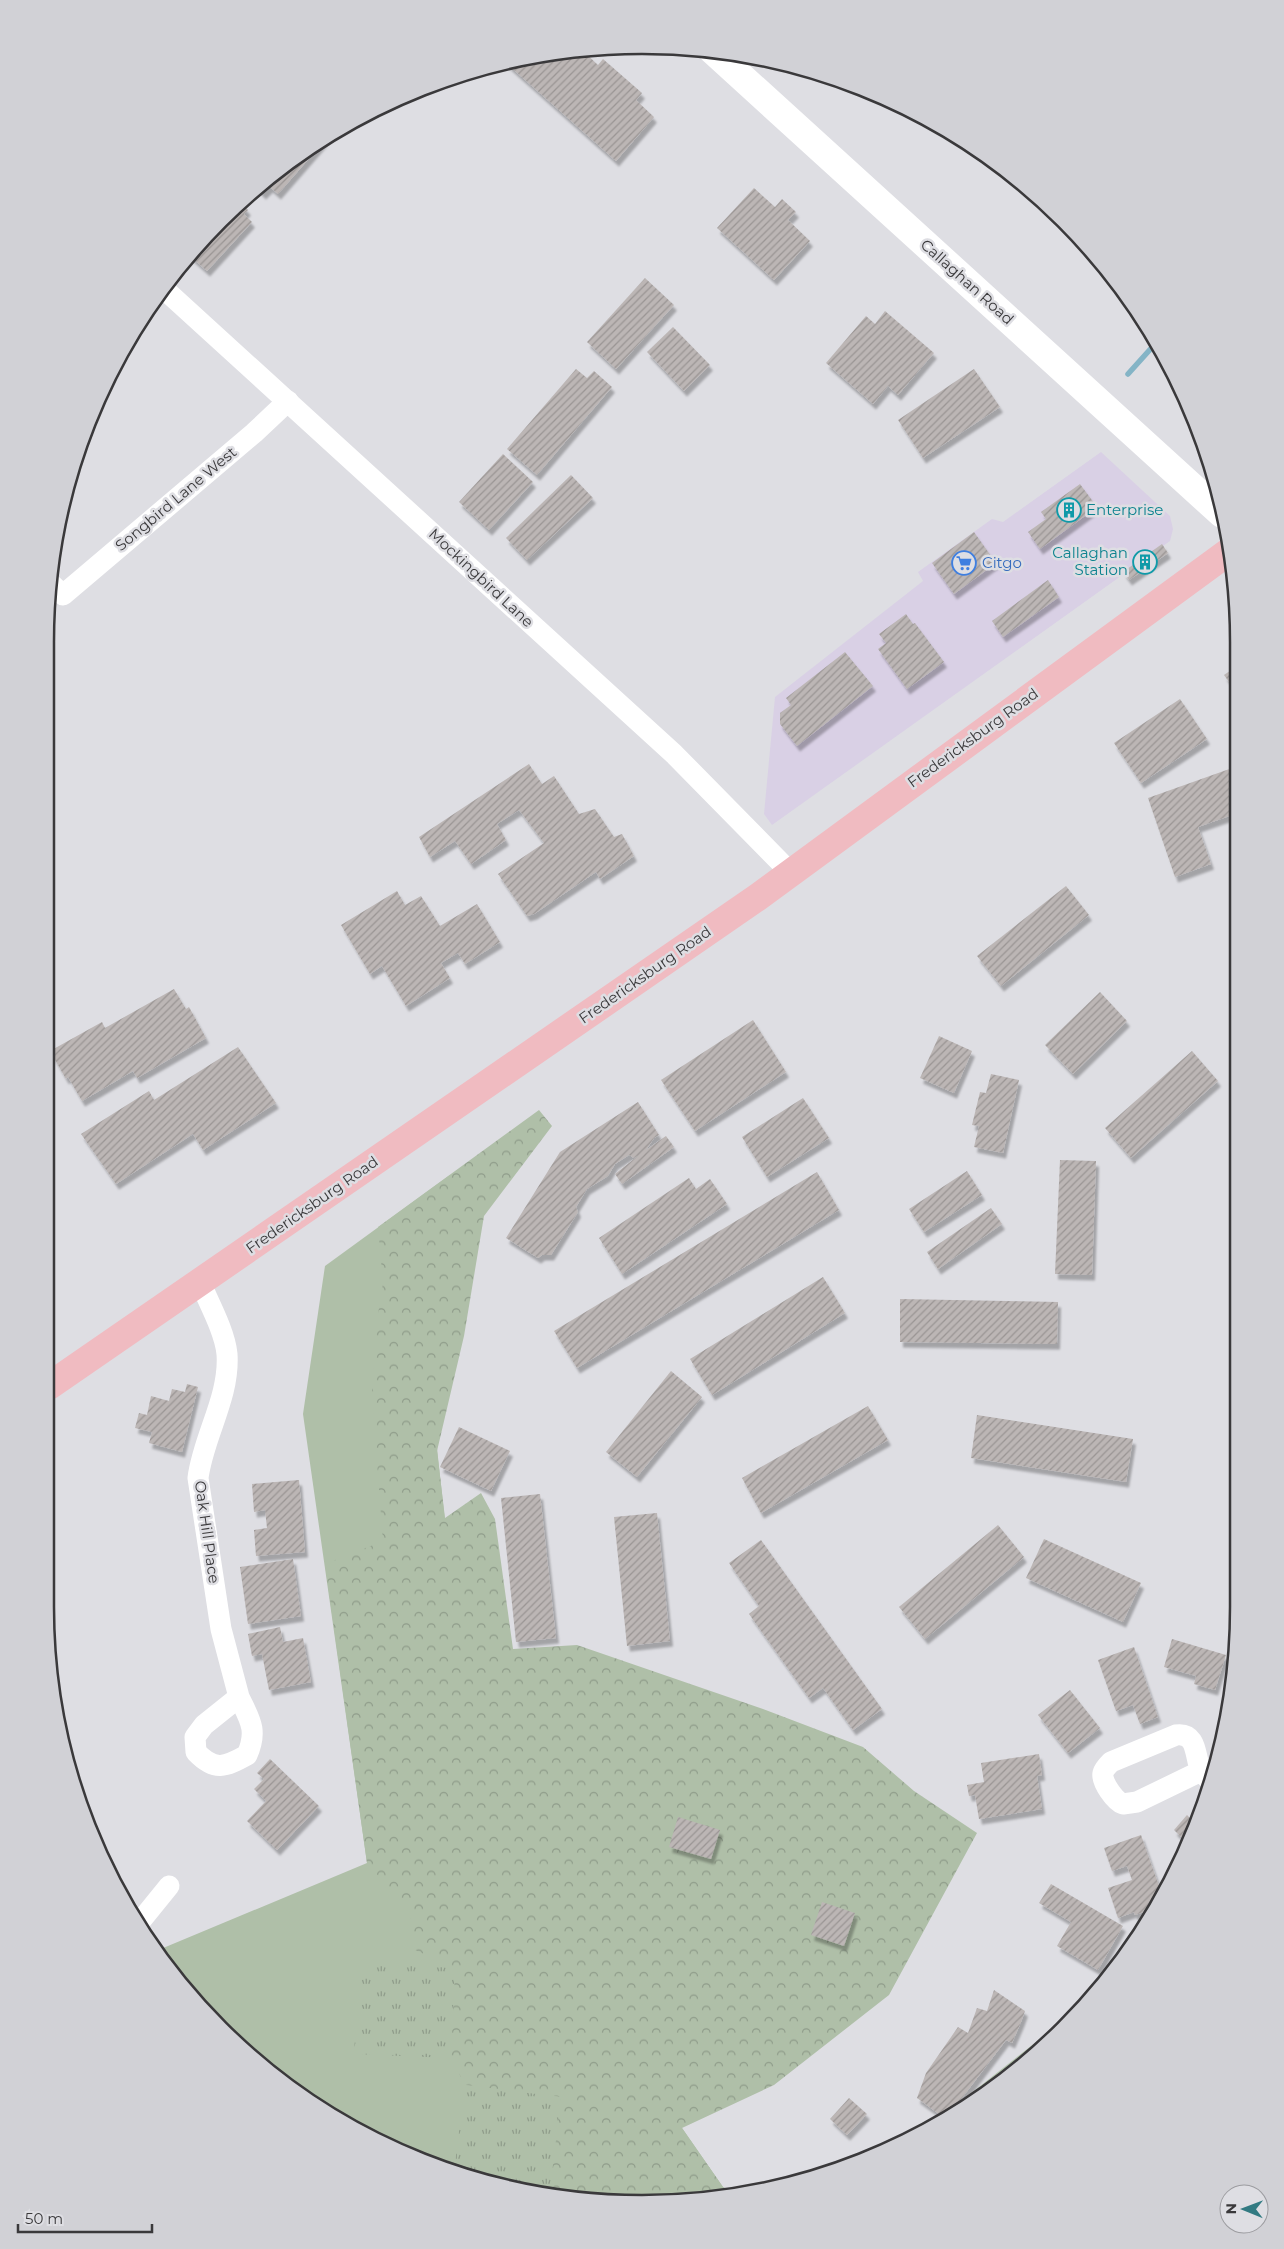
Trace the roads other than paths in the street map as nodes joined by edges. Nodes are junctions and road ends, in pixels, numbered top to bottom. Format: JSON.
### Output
{"nodes":[{"id":1,"x":722,"y":60,"type":"edge"},
{"id":2,"x":169,"y":293,"type":"edge"},
{"id":3,"x":288,"y":401,"type":"junction"},
{"id":4,"x":1214,"y":507,"type":"edge"},
{"id":5,"x":1224,"y":556,"type":"edge"},
{"id":6,"x":57,"y":589,"type":"edge"},
{"id":7,"x":791,"y":873,"type":"junction"},
{"id":8,"x":200,"y":1282,"type":"junction"},
{"id":9,"x":54,"y":1383,"type":"edge"},
{"id":10,"x":239,"y":1698,"type":"dead end"},
{"id":11,"x":169,"y":1886,"type":"dead end"},
{"id":12,"x":143,"y":1918,"type":"edge"}],
"edges":[{"from":1,"to":4,"type":"main road","name":"Callaghan Road"},
{"from":2,"to":3,"type":"street","name":"Mockingbird Lane"},
{"from":3,"to":6,"type":"street","name":"Songbird Lane West"},
{"from":3,"to":7,"type":"street","name":"Mockingbird Lane"},
{"from":5,"to":7,"type":"main road","name":"Fredericksburg Road"},
{"from":7,"to":8,"type":"main road","name":"Fredericksburg Road"},
{"from":8,"to":9,"type":"main road","name":"Fredericksburg Road"},
{"from":8,"to":10,"type":"street","name":"Oak Hill Place"},
{"from":11,"to":12,"type":"street"}]}
